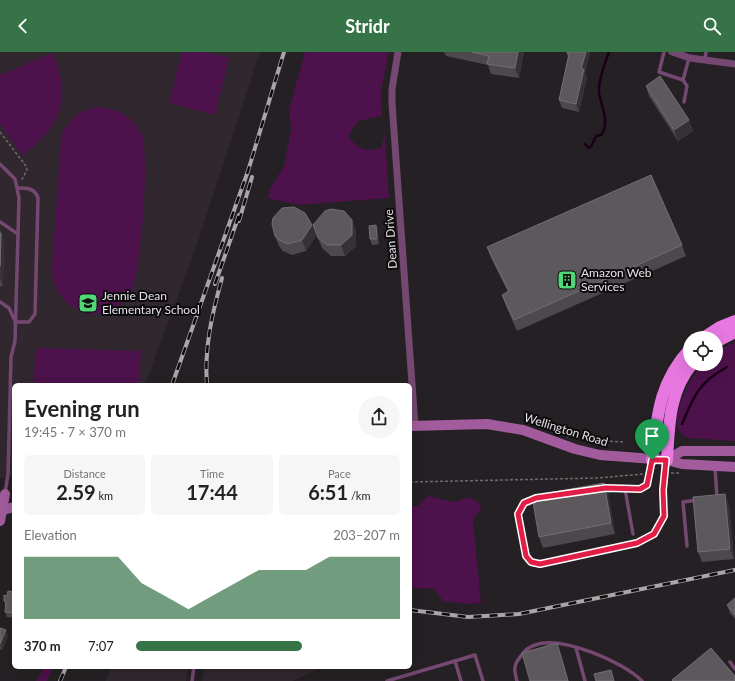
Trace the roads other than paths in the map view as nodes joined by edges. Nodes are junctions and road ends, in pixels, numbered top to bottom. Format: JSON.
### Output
{"nodes":[{"id":1,"x":398,"y":52,"type":"edge"},
{"id":2,"x":664,"y":52,"type":"edge"},
{"id":3,"x":672,"y":52,"type":"edge"},
{"id":4,"x":706,"y":52,"type":"edge"},
{"id":5,"x":689,"y":58,"type":"junction"},
{"id":6,"x":705,"y":60,"type":"junction"},
{"id":7,"x":735,"y":64,"type":"edge"},
{"id":8,"x":683,"y":80,"type":"junction"},
{"id":9,"x":684,"y":102,"type":"dead end"},
{"id":10,"x":0,"y":164,"type":"edge"},
{"id":11,"x":18,"y":188,"type":"junction"},
{"id":12,"x":0,"y":222,"type":"edge"},
{"id":13,"x":18,"y":234,"type":"junction"},
{"id":14,"x":0,"y":302,"type":"edge"},
{"id":15,"x":15,"y":322,"type":"junction"},
{"id":16,"x":735,"y":322,"type":"edge"},
{"id":17,"x":714,"y":331,"type":"edge"},
{"id":18,"x":735,"y":332,"type":"edge"},
{"id":19,"x":723,"y":338,"type":"edge"},
{"id":20,"x":683,"y":358,"type":"edge"},
{"id":21,"x":688,"y":371,"type":"edge"},
{"id":22,"x":410,"y":383,"type":"edge"},
{"id":23,"x":412,"y":411,"type":"edge"},
{"id":24,"x":413,"y":426,"type":"edge"},
{"id":25,"x":735,"y":451,"type":"edge"},
{"id":26,"x":652,"y":460,"type":"junction"},
{"id":27,"x":666,"y":460,"type":"junction"},
{"id":28,"x":715,"y":466,"type":"junction"},
{"id":29,"x":735,"y":467,"type":"edge"},
{"id":30,"x":595,"y":489,"type":"edge"},
{"id":31,"x":625,"y":489,"type":"junction"},
{"id":32,"x":6,"y":494,"type":"edge"},
{"id":33,"x":543,"y":497,"type":"edge"},
{"id":34,"x":704,"y":499,"type":"edge"},
{"id":35,"x":711,"y":499,"type":"edge"},
{"id":36,"x":12,"y":508,"type":"edge"},
{"id":37,"x":0,"y":514,"type":"edge"},
{"id":38,"x":632,"y":534,"type":"dead end"},
{"id":39,"x":687,"y":546,"type":"dead end"},
{"id":40,"x":576,"y":648,"type":"junction"},
{"id":41,"x":455,"y":661,"type":"junction"},
{"id":42,"x":730,"y":662,"type":"dead end"},
{"id":43,"x":194,"y":669,"type":"edge"},
{"id":44,"x":735,"y":669,"type":"edge"},
{"id":45,"x":192,"y":681,"type":"edge"},
{"id":46,"x":387,"y":681,"type":"edge"},
{"id":47,"x":461,"y":681,"type":"edge"},
{"id":48,"x":483,"y":681,"type":"edge"},
{"id":49,"x":517,"y":681,"type":"edge"},
{"id":50,"x":585,"y":681,"type":"edge"},
{"id":51,"x":642,"y":681,"type":"edge"}],
"edges":[{"from":1,"to":22,"type":"street","name":"Dean Drive"},
{"from":2,"to":8,"type":"lane"},
{"from":3,"to":5,"type":"street"},
{"from":4,"to":6,"type":"lane"},
{"from":5,"to":6,"type":"street"},
{"from":5,"to":8,"type":"lane"},
{"from":6,"to":7,"type":"street"},
{"from":8,"to":9,"type":"lane"},
{"from":10,"to":11,"type":"lane"},
{"from":11,"to":13,"type":"lane"},
{"from":11,"to":15,"type":"lane"},
{"from":12,"to":13,"type":"lane"},
{"from":13,"to":15,"type":"lane"},
{"from":14,"to":15,"type":"lane"},
{"from":15,"to":32,"type":"lane"},
{"from":16,"to":17,"type":"highway"},
{"from":18,"to":19,"type":"highway"},
{"from":20,"to":26,"type":"highway"},
{"from":21,"to":27,"type":"highway"},
{"from":23,"to":24,"type":"street","name":"Dean Drive"},
{"from":24,"to":26,"type":"main road","name":"Wellington Road"},
{"from":25,"to":27,"type":"main road","name":"Wellington Road"},
{"from":26,"to":27,"type":"main road","name":"Wellington Road"},
{"from":26,"to":31,"type":"lane"},
{"from":27,"to":28,"type":"main road","name":"Wellington Road"},
{"from":27,"to":33,"type":"lane"},
{"from":28,"to":29,"type":"main road","name":"Wellington Road"},
{"from":28,"to":35,"type":"lane"},
{"from":30,"to":31,"type":"lane"},
{"from":31,"to":38,"type":"lane"},
{"from":32,"to":37,"type":"main road"},
{"from":34,"to":39,"type":"lane"},
{"from":36,"to":37,"type":"main road"},
{"from":40,"to":49,"type":"lane"},
{"from":40,"to":50,"type":"lane"},
{"from":40,"to":51,"type":"lane"},
{"from":41,"to":46,"type":"lane"},
{"from":41,"to":47,"type":"lane"},
{"from":41,"to":48,"type":"lane"},
{"from":42,"to":44,"type":"lane"},
{"from":43,"to":45,"type":"lane"}]}
